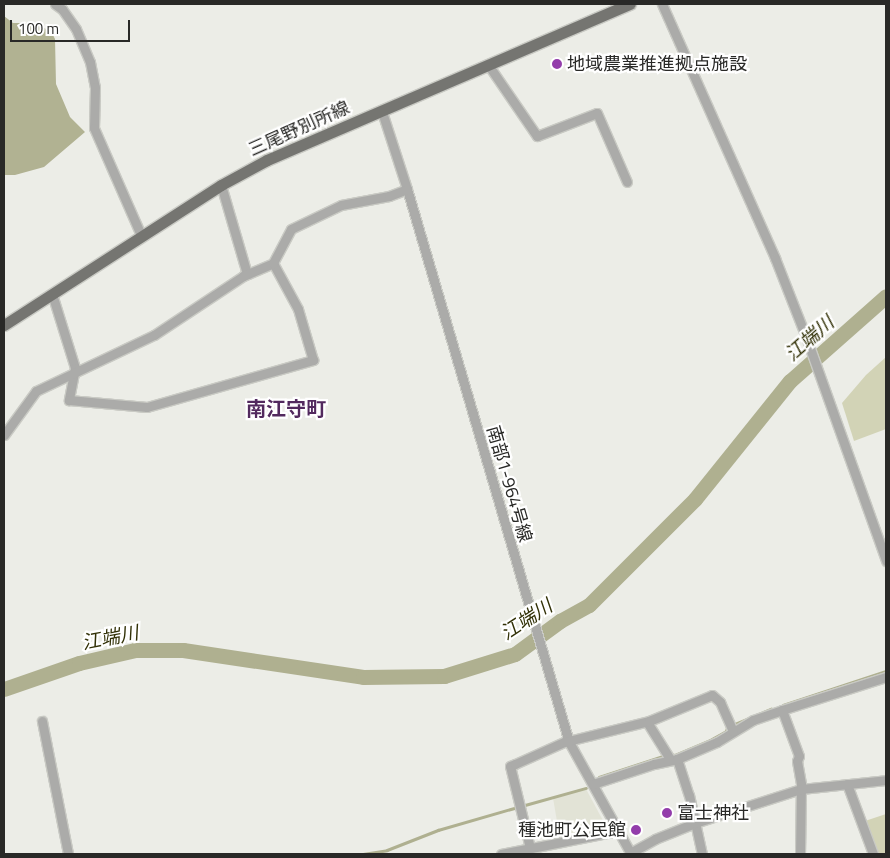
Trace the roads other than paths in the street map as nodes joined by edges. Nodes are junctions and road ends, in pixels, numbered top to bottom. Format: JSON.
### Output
{"nodes":[{"id":1,"x":55,"y":4,"type":"edge"},
{"id":2,"x":630,"y":4,"type":"edge"},
{"id":3,"x":662,"y":4,"type":"edge"},
{"id":4,"x":489,"y":66,"type":"junction"},
{"id":5,"x":382,"y":112,"type":"junction"},
{"id":6,"x":627,"y":182,"type":"dead end"},
{"id":7,"x":221,"y":184,"type":"junction"},
{"id":8,"x":407,"y":190,"type":"junction"},
{"id":9,"x":141,"y":235,"type":"junction"},
{"id":10,"x":273,"y":263,"type":"junction"},
{"id":11,"x":247,"y":274,"type":"junction"},
{"id":12,"x":52,"y":294,"type":"junction"},
{"id":13,"x":4,"y":326,"type":"edge"},
{"id":14,"x":75,"y":372,"type":"junction"},
{"id":15,"x":4,"y":436,"type":"edge"},
{"id":16,"x":882,"y":535,"type":"edge"},
{"id":17,"x":886,"y":561,"type":"edge"},
{"id":18,"x":886,"y":677,"type":"edge"},
{"id":19,"x":782,"y":710,"type":"junction"},
{"id":20,"x":42,"y":721,"type":"dead end"},
{"id":21,"x":647,"y":722,"type":"junction"},
{"id":22,"x":733,"y":731,"type":"junction"},
{"id":23,"x":569,"y":742,"type":"junction"},
{"id":24,"x":674,"y":759,"type":"junction"},
{"id":25,"x":886,"y":780,"type":"edge"},
{"id":26,"x":592,"y":784,"type":"junction"},
{"id":27,"x":847,"y":784,"type":"junction"},
{"id":28,"x":801,"y":789,"type":"junction"},
{"id":29,"x":695,"y":822,"type":"junction"},
{"id":30,"x":616,"y":831,"type":"junction"},
{"id":31,"x":530,"y":848,"type":"junction"},
{"id":32,"x":68,"y":854,"type":"edge"},
{"id":33,"x":502,"y":854,"type":"edge"},
{"id":34,"x":631,"y":854,"type":"edge"},
{"id":35,"x":702,"y":854,"type":"edge"},
{"id":36,"x":800,"y":854,"type":"edge"},
{"id":37,"x":873,"y":854,"type":"edge"}],
"edges":[{"from":1,"to":9,"type":"street"},
{"from":2,"to":4,"type":"main road","name":"三尾野別所線"},
{"from":3,"to":16,"type":"street"},
{"from":4,"to":5,"type":"main road","name":"三尾野別所線"},
{"from":4,"to":6,"type":"street"},
{"from":5,"to":7,"type":"main road","name":"三尾野別所線"},
{"from":5,"to":8,"type":"street","name":"南部1-964号線"},
{"from":7,"to":9,"type":"main road","name":"三尾野別所線"},
{"from":7,"to":11,"type":"street"},
{"from":8,"to":10,"type":"street"},
{"from":8,"to":23,"type":"street","name":"南部1-964号線"},
{"from":9,"to":12,"type":"main road","name":"三尾野別所線"},
{"from":10,"to":11,"type":"street"},
{"from":10,"to":14,"type":"street"},
{"from":11,"to":14,"type":"street"},
{"from":12,"to":13,"type":"main road","name":"三尾野別所線"},
{"from":12,"to":14,"type":"street"},
{"from":14,"to":15,"type":"street"},
{"from":16,"to":17,"type":"street"},
{"from":18,"to":19,"type":"street"},
{"from":19,"to":22,"type":"street"},
{"from":19,"to":28,"type":"street"},
{"from":20,"to":32,"type":"street"},
{"from":21,"to":22,"type":"street"},
{"from":21,"to":23,"type":"street"},
{"from":21,"to":24,"type":"street"},
{"from":22,"to":24,"type":"street"},
{"from":23,"to":26,"type":"street","name":"南部1-964号線"},
{"from":23,"to":31,"type":"street"},
{"from":24,"to":26,"type":"street"},
{"from":24,"to":29,"type":"street"},
{"from":25,"to":27,"type":"street"},
{"from":26,"to":30,"type":"street","name":"南部1-964号線"},
{"from":27,"to":28,"type":"street"},
{"from":27,"to":37,"type":"street"},
{"from":28,"to":29,"type":"street"},
{"from":28,"to":36,"type":"street"},
{"from":29,"to":34,"type":"street"},
{"from":29,"to":35,"type":"street"},
{"from":30,"to":31,"type":"street"},
{"from":30,"to":34,"type":"street","name":"南部1-964号線"},
{"from":31,"to":33,"type":"street"}]}
